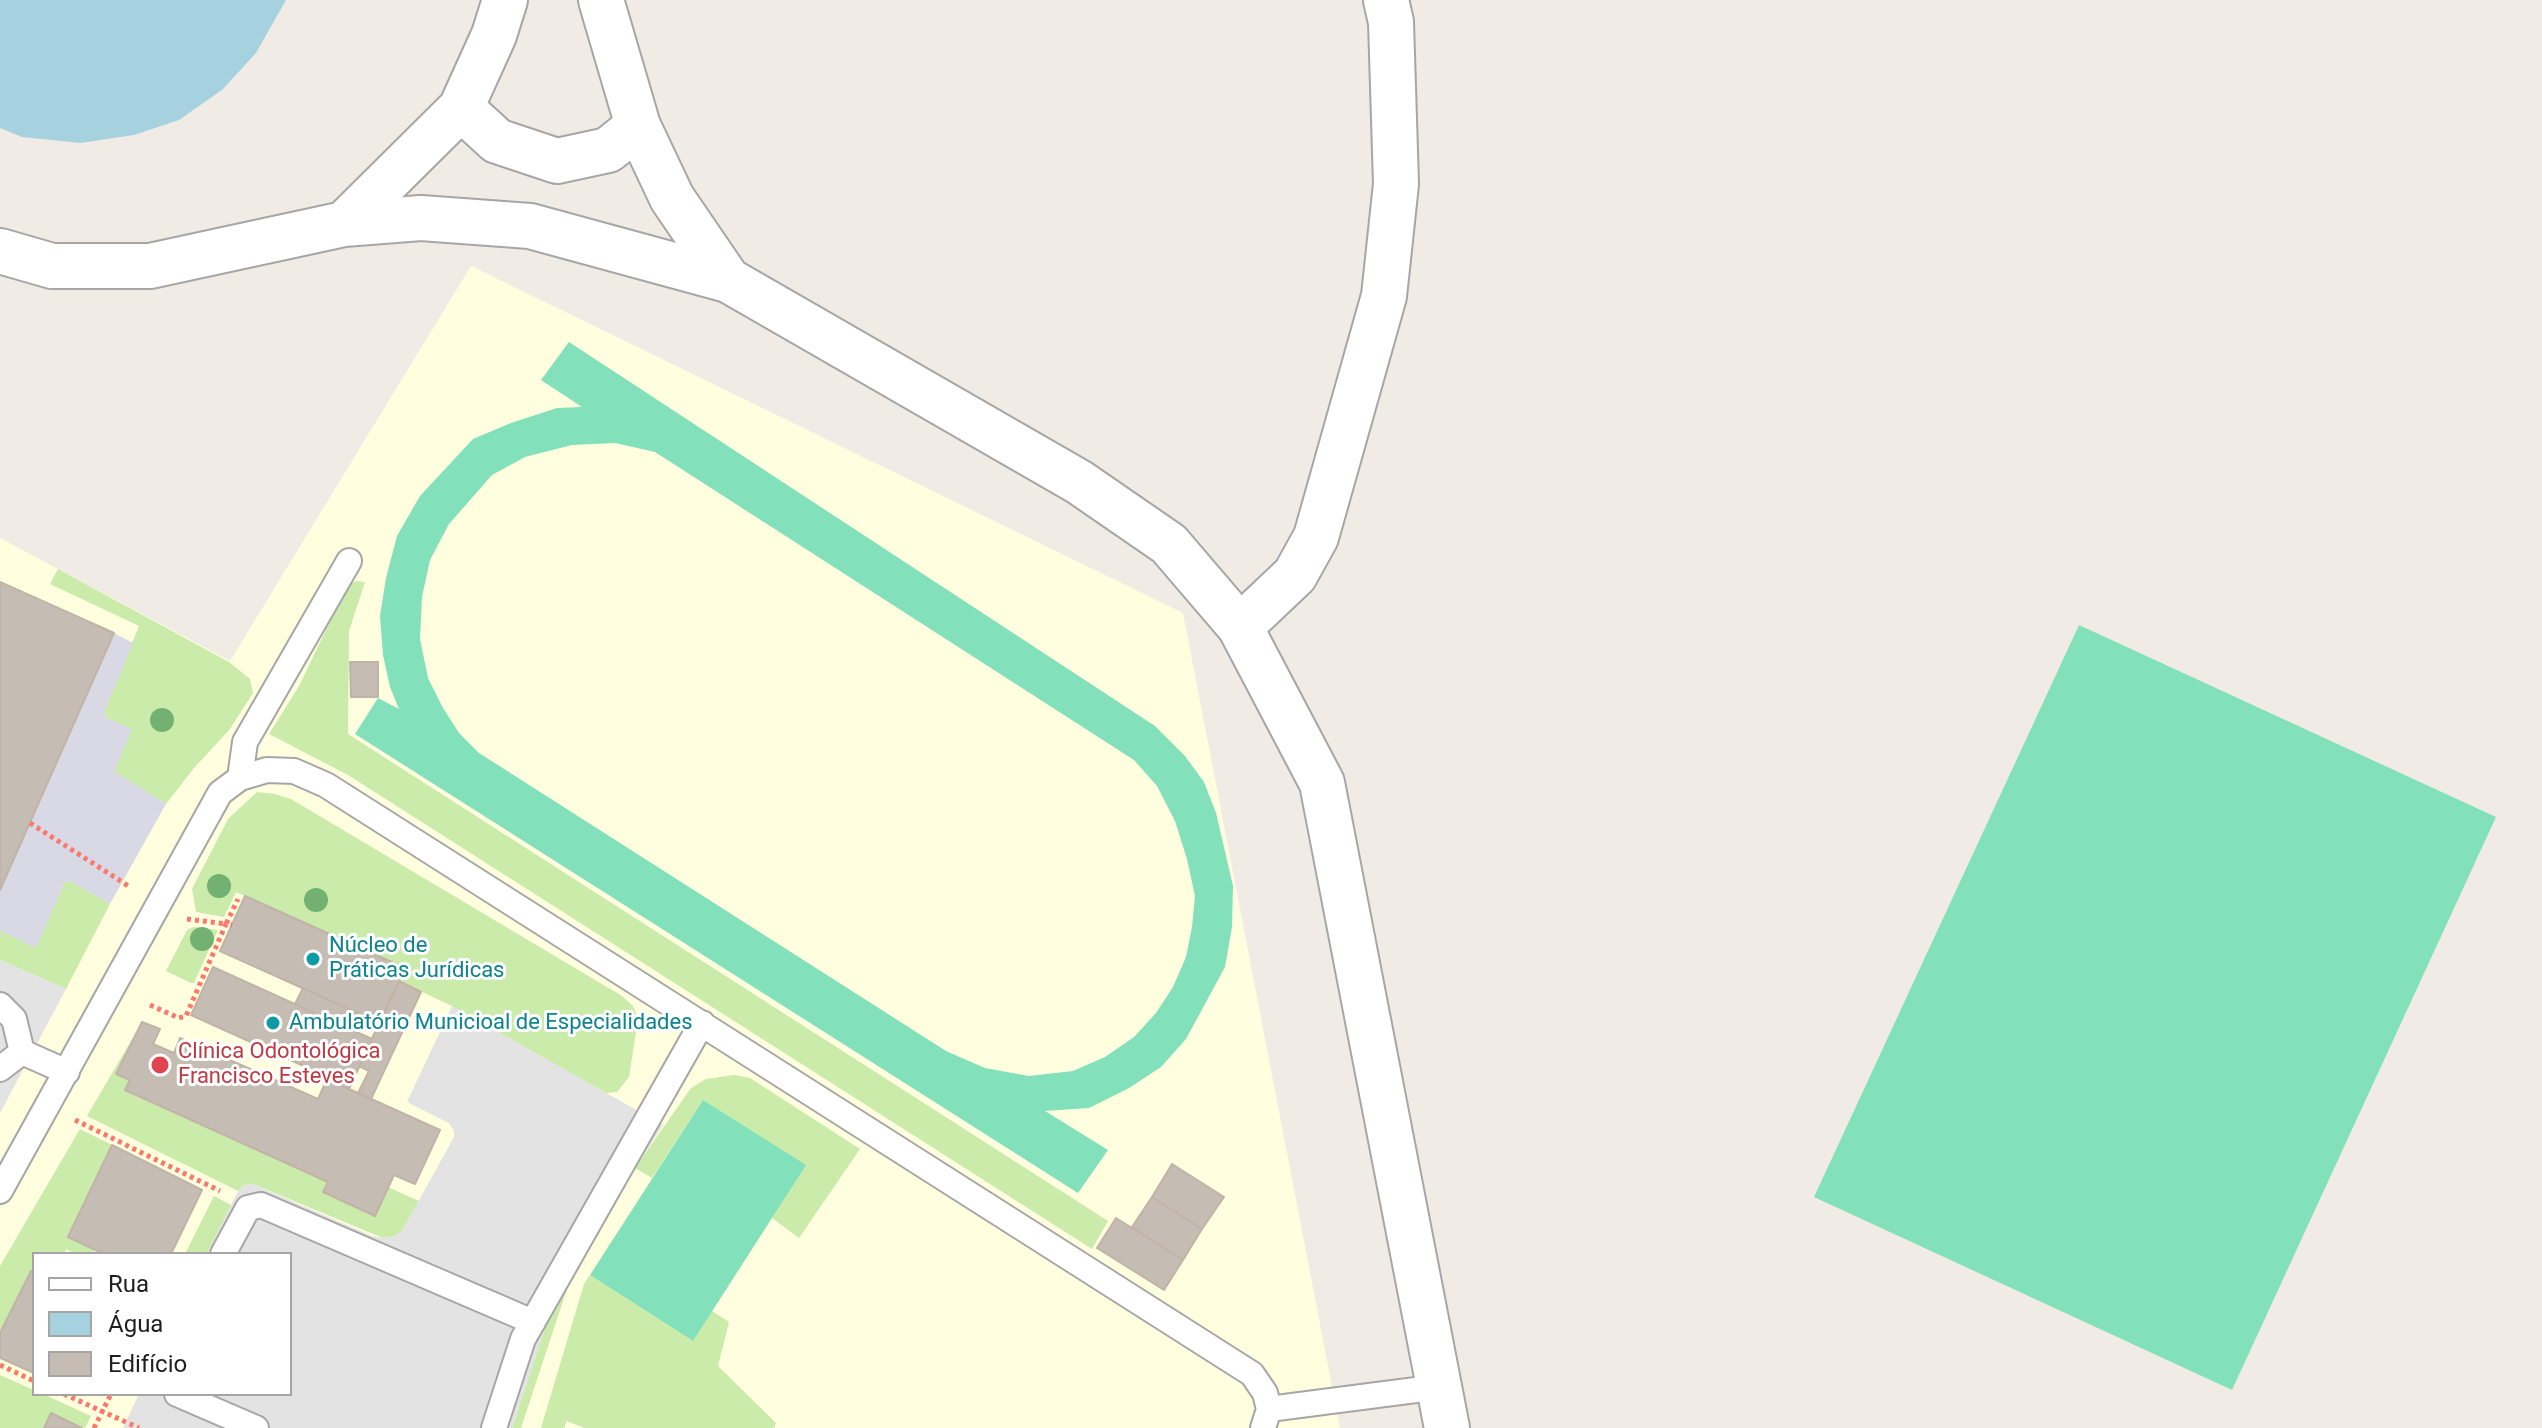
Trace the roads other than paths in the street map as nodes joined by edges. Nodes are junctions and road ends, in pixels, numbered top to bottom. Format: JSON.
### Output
{"nodes":[{"id":1,"x":505,"y":0,"type":"edge"},
{"id":2,"x":601,"y":0,"type":"edge"},
{"id":3,"x":1386,"y":0,"type":"edge"},
{"id":4,"x":461,"y":108,"type":"junction"},
{"id":5,"x":638,"y":126,"type":"junction"},
{"id":6,"x":344,"y":224,"type":"junction"},
{"id":7,"x":0,"y":251,"type":"edge"},
{"id":8,"x":728,"y":280,"type":"junction"},
{"id":9,"x":349,"y":561,"type":"dead end"},
{"id":10,"x":1240,"y":627,"type":"junction"},
{"id":11,"x":240,"y":778,"type":"junction"},
{"id":12,"x":0,"y":1005,"type":"edge"},
{"id":13,"x":702,"y":1023,"type":"junction"},
{"id":14,"x":22,"y":1052,"type":"junction"},
{"id":15,"x":0,"y":1069,"type":"edge"},
{"id":16,"x":67,"y":1072,"type":"junction"},
{"id":17,"x":0,"y":1191,"type":"edge"},
{"id":18,"x":224,"y":1252,"type":"edge"},
{"id":19,"x":533,"y":1322,"type":"junction"},
{"id":20,"x":182,"y":1396,"type":"edge"},
{"id":21,"x":1443,"y":1408,"type":"edge"},
{"id":22,"x":1266,"y":1419,"type":"edge"},
{"id":23,"x":256,"y":1428,"type":"edge"},
{"id":24,"x":494,"y":1428,"type":"edge"}],
"edges":[{"from":1,"to":4,"type":"street"},
{"from":2,"to":5,"type":"street"},
{"from":3,"to":10,"type":"street"},
{"from":4,"to":5,"type":"street"},
{"from":4,"to":6,"type":"street"},
{"from":5,"to":8,"type":"street"},
{"from":6,"to":7,"type":"street"},
{"from":6,"to":8,"type":"street"},
{"from":8,"to":10,"type":"street"},
{"from":9,"to":11,"type":"lane"},
{"from":10,"to":21,"type":"street"},
{"from":11,"to":13,"type":"lane"},
{"from":11,"to":16,"type":"lane"},
{"from":12,"to":14,"type":"lane"},
{"from":13,"to":19,"type":"lane"},
{"from":13,"to":22,"type":"lane"},
{"from":14,"to":15,"type":"lane"},
{"from":14,"to":16,"type":"lane"},
{"from":16,"to":17,"type":"lane"},
{"from":18,"to":19,"type":"lane"},
{"from":19,"to":24,"type":"lane"},
{"from":20,"to":23,"type":"lane"},
{"from":21,"to":22,"type":"lane"}]}
